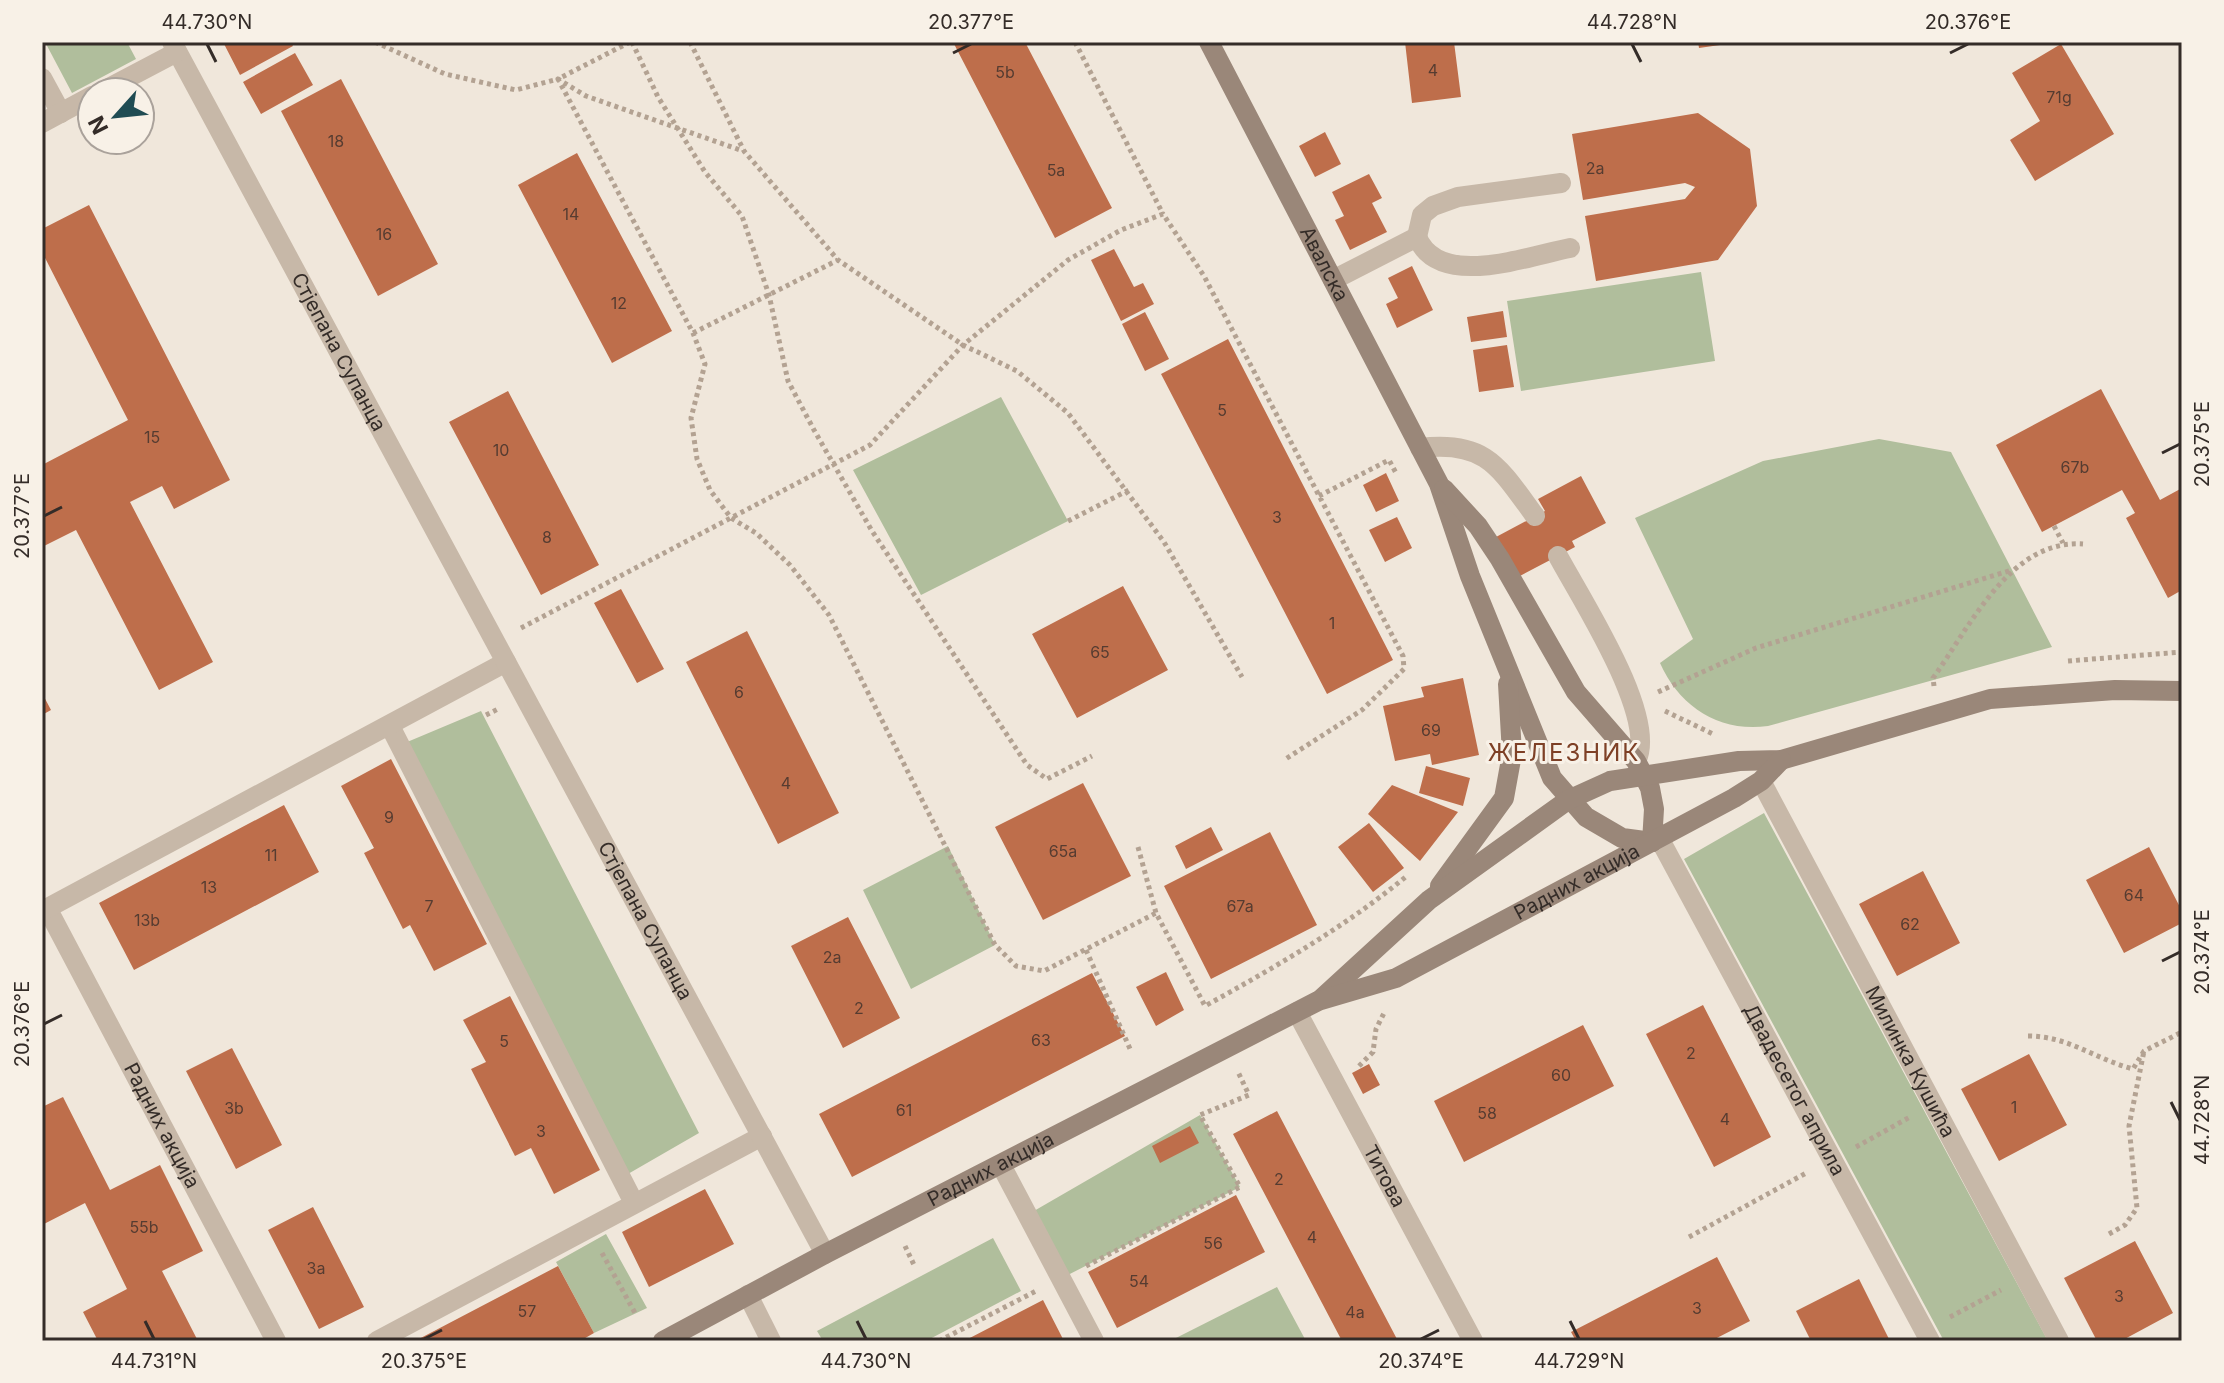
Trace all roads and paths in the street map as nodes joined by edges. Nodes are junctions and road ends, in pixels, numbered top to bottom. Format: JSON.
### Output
{"nodes":[{"id":1,"x":375,"y":42,"type":"edge"},
{"id":2,"x":631,"y":42,"type":"edge"},
{"id":3,"x":690,"y":42,"type":"edge"},
{"id":4,"x":1075,"y":42,"type":"edge"},
{"id":5,"x":1209,"y":42,"type":"edge"},
{"id":6,"x":174,"y":47,"type":"edge"},
{"id":7,"x":127,"y":76,"type":"edge"},
{"id":8,"x":42,"y":78,"type":"edge"},
{"id":9,"x":558,"y":79,"type":"junction"},
{"id":10,"x":76,"y":105,"type":"edge"},
{"id":11,"x":61,"y":113,"type":"junction"},
{"id":12,"x":42,"y":123,"type":"edge"},
{"id":13,"x":677,"y":128,"type":"junction"},
{"id":14,"x":744,"y":151,"type":"junction"},
{"id":15,"x":1561,"y":183,"type":"dead end"},
{"id":16,"x":1163,"y":214,"type":"junction"},
{"id":17,"x":1417,"y":237,"type":"junction"},
{"id":18,"x":1570,"y":248,"type":"dead end"},
{"id":19,"x":838,"y":260,"type":"junction"},
{"id":20,"x":1333,"y":280,"type":"junction"},
{"id":21,"x":769,"y":295,"type":"junction"},
{"id":22,"x":693,"y":333,"type":"junction"},
{"id":23,"x":963,"y":345,"type":"junction"},
{"id":24,"x":1420,"y":448,"type":"junction"},
{"id":25,"x":833,"y":463,"type":"junction"},
{"id":26,"x":1401,"y":481,"type":"dead end"},
{"id":27,"x":1439,"y":484,"type":"junction"},
{"id":28,"x":1129,"y":490,"type":"junction"},
{"id":29,"x":1319,"y":496,"type":"junction"},
{"id":30,"x":1535,"y":516,"type":"dead end"},
{"id":31,"x":731,"y":518,"type":"junction"},
{"id":32,"x":1068,"y":521,"type":"dead end"},
{"id":33,"x":2054,"y":526,"type":"dead end"},
{"id":34,"x":2063,"y":543,"type":"junction"},
{"id":35,"x":2083,"y":544,"type":"dead end"},
{"id":36,"x":1558,"y":556,"type":"dead end"},
{"id":37,"x":2012,"y":570,"type":"junction"},
{"id":38,"x":519,"y":629,"type":"dead end"},
{"id":39,"x":1506,"y":660,"type":"junction"},
{"id":40,"x":506,"y":662,"type":"junction"},
{"id":41,"x":1242,"y":677,"type":"dead end"},
{"id":42,"x":1933,"y":678,"type":"dead end"},
{"id":43,"x":2182,"y":691,"type":"edge"},
{"id":44,"x":1665,"y":711,"type":"dead end"},
{"id":45,"x":390,"y":726,"type":"junction"},
{"id":46,"x":1092,"y":756,"type":"dead end"},
{"id":47,"x":1284,"y":760,"type":"dead end"},
{"id":48,"x":1781,"y":760,"type":"junction"},
{"id":49,"x":1640,"y":768,"type":"junction"},
{"id":50,"x":1761,"y":781,"type":"junction"},
{"id":51,"x":1568,"y":800,"type":"junction"},
{"id":52,"x":1656,"y":840,"type":"junction"},
{"id":53,"x":1138,"y":847,"type":"dead end"},
{"id":54,"x":1411,"y":872,"type":"dead end"},
{"id":55,"x":1429,"y":900,"type":"junction"},
{"id":56,"x":45,"y":909,"type":"edge"},
{"id":57,"x":1156,"y":913,"type":"junction"},
{"id":58,"x":1086,"y":950,"type":"junction"},
{"id":59,"x":1318,"y":1001,"type":"junction"},
{"id":60,"x":1297,"y":1012,"type":"junction"},
{"id":61,"x":2182,"y":1032,"type":"edge"},
{"id":62,"x":2028,"y":1036,"type":"dead end"},
{"id":63,"x":1227,"y":1047,"type":"junction"},
{"id":64,"x":1131,"y":1051,"type":"dead end"},
{"id":65,"x":2144,"y":1051,"type":"junction"},
{"id":66,"x":1913,"y":1116,"type":"dead end"},
{"id":67,"x":762,"y":1136,"type":"junction"},
{"id":68,"x":1832,"y":1160,"type":"junction"},
{"id":69,"x":1001,"y":1165,"type":"junction"},
{"id":70,"x":634,"y":1203,"type":"junction"},
{"id":71,"x":588,"y":1227,"type":"junction"},
{"id":72,"x":2109,"y":1234,"type":"dead end"},
{"id":73,"x":1689,"y":1237,"type":"dead end"},
{"id":74,"x":825,"y":1254,"type":"junction"},
{"id":75,"x":1062,"y":1278,"type":"junction"},
{"id":76,"x":2003,"y":1289,"type":"dead end"},
{"id":77,"x":748,"y":1295,"type":"junction"},
{"id":78,"x":635,"y":1313,"type":"dead end"},
{"id":79,"x":1927,"y":1336,"type":"edge"},
{"id":80,"x":276,"y":1341,"type":"edge"},
{"id":81,"x":377,"y":1341,"type":"edge"},
{"id":82,"x":663,"y":1341,"type":"edge"},
{"id":83,"x":771,"y":1341,"type":"edge"},
{"id":84,"x":939,"y":1341,"type":"edge"},
{"id":85,"x":1094,"y":1341,"type":"edge"},
{"id":86,"x":1473,"y":1341,"type":"edge"},
{"id":87,"x":2059,"y":1341,"type":"edge"}],
"edges":[{"from":1,"to":9,"type":"path"},
{"from":2,"to":9,"type":"path"},
{"from":2,"to":13,"type":"path"},
{"from":3,"to":14,"type":"path"},
{"from":4,"to":16,"type":"path"},
{"from":5,"to":20,"type":"main road","name":"Авалска"},
{"from":6,"to":7,"type":"street"},
{"from":6,"to":40,"type":"street","name":"Стјепана Супанца"},
{"from":8,"to":11,"type":"street"},
{"from":9,"to":13,"type":"path"},
{"from":9,"to":22,"type":"path"},
{"from":10,"to":11,"type":"street"},
{"from":11,"to":12,"type":"street"},
{"from":13,"to":14,"type":"path"},
{"from":13,"to":21,"type":"path"},
{"from":14,"to":19,"type":"path"},
{"from":15,"to":17,"type":"street"},
{"from":16,"to":23,"type":"path"},
{"from":16,"to":29,"type":"path"},
{"from":17,"to":18,"type":"street"},
{"from":17,"to":20,"type":"street"},
{"from":19,"to":21,"type":"path"},
{"from":19,"to":23,"type":"path"},
{"from":20,"to":24,"type":"main road","name":"Авалска"},
{"from":21,"to":22,"type":"path"},
{"from":21,"to":25,"type":"path"},
{"from":22,"to":31,"type":"path"},
{"from":23,"to":25,"type":"path"},
{"from":23,"to":28,"type":"path"},
{"from":24,"to":27,"type":"main road","name":"Авалска"},
{"from":24,"to":30,"type":"street"},
{"from":25,"to":31,"type":"path"},
{"from":25,"to":46,"type":"path"},
{"from":26,"to":29,"type":"path"},
{"from":27,"to":39,"type":"main road","name":"Авалска"},
{"from":27,"to":49,"type":"main road","name":"Авалска"},
{"from":28,"to":32,"type":"path"},
{"from":28,"to":41,"type":"path"},
{"from":29,"to":47,"type":"path"},
{"from":31,"to":38,"type":"path"},
{"from":31,"to":58,"type":"path"},
{"from":33,"to":34,"type":"path"},
{"from":34,"to":35,"type":"path"},
{"from":34,"to":37,"type":"path"},
{"from":36,"to":49,"type":"street"},
{"from":37,"to":42,"type":"path"},
{"from":37,"to":44,"type":"path"},
{"from":39,"to":51,"type":"main road","name":"Авалска"},
{"from":39,"to":55,"type":"main road"},
{"from":40,"to":45,"type":"street"},
{"from":40,"to":67,"type":"street","name":"Стјепана Супанца"},
{"from":43,"to":48,"type":"main road","name":"Радних акција"},
{"from":45,"to":56,"type":"street"},
{"from":45,"to":70,"type":"street"},
{"from":48,"to":49,"type":"main road","name":"Радних акција"},
{"from":48,"to":50,"type":"main road","name":"Радних акција"},
{"from":49,"to":51,"type":"main road","name":"Радних акција"},
{"from":49,"to":52,"type":"main road","name":"Авалска"},
{"from":50,"to":52,"type":"main road","name":"Радних акција"},
{"from":50,"to":87,"type":"street","name":"Милинка Кушића"},
{"from":51,"to":52,"type":"main road"},
{"from":51,"to":55,"type":"main road","name":"Радних акција"},
{"from":52,"to":59,"type":"main road","name":"Радних акција"},
{"from":52,"to":68,"type":"street","name":"Двадесетог априла"},
{"from":53,"to":57,"type":"path"},
{"from":54,"to":57,"type":"path"},
{"from":55,"to":59,"type":"main road","name":"Радних акција"},
{"from":56,"to":80,"type":"street","name":"Радних акција"},
{"from":57,"to":58,"type":"path"},
{"from":58,"to":64,"type":"path"},
{"from":59,"to":60,"type":"main road","name":"Радних акција"},
{"from":60,"to":63,"type":"main road","name":"Радних акција"},
{"from":60,"to":86,"type":"street","name":"Титова"},
{"from":61,"to":65,"type":"path"},
{"from":62,"to":65,"type":"path"},
{"from":63,"to":69,"type":"main road","name":"Радних акција"},
{"from":63,"to":75,"type":"path"},
{"from":65,"to":72,"type":"path"},
{"from":66,"to":68,"type":"path"},
{"from":67,"to":70,"type":"street"},
{"from":67,"to":74,"type":"street","name":"Стјепана Супанца"},
{"from":68,"to":73,"type":"path"},
{"from":68,"to":79,"type":"street","name":"Двадесетог априла"},
{"from":69,"to":74,"type":"main road","name":"Радних акција"},
{"from":69,"to":75,"type":"street"},
{"from":70,"to":71,"type":"street"},
{"from":71,"to":78,"type":"path"},
{"from":71,"to":81,"type":"street"},
{"from":74,"to":77,"type":"main road","name":"Радних акција"},
{"from":75,"to":84,"type":"path"},
{"from":75,"to":85,"type":"street"},
{"from":76,"to":79,"type":"path"},
{"from":77,"to":82,"type":"main road","name":"Радних акција"},
{"from":77,"to":83,"type":"street"}]}
